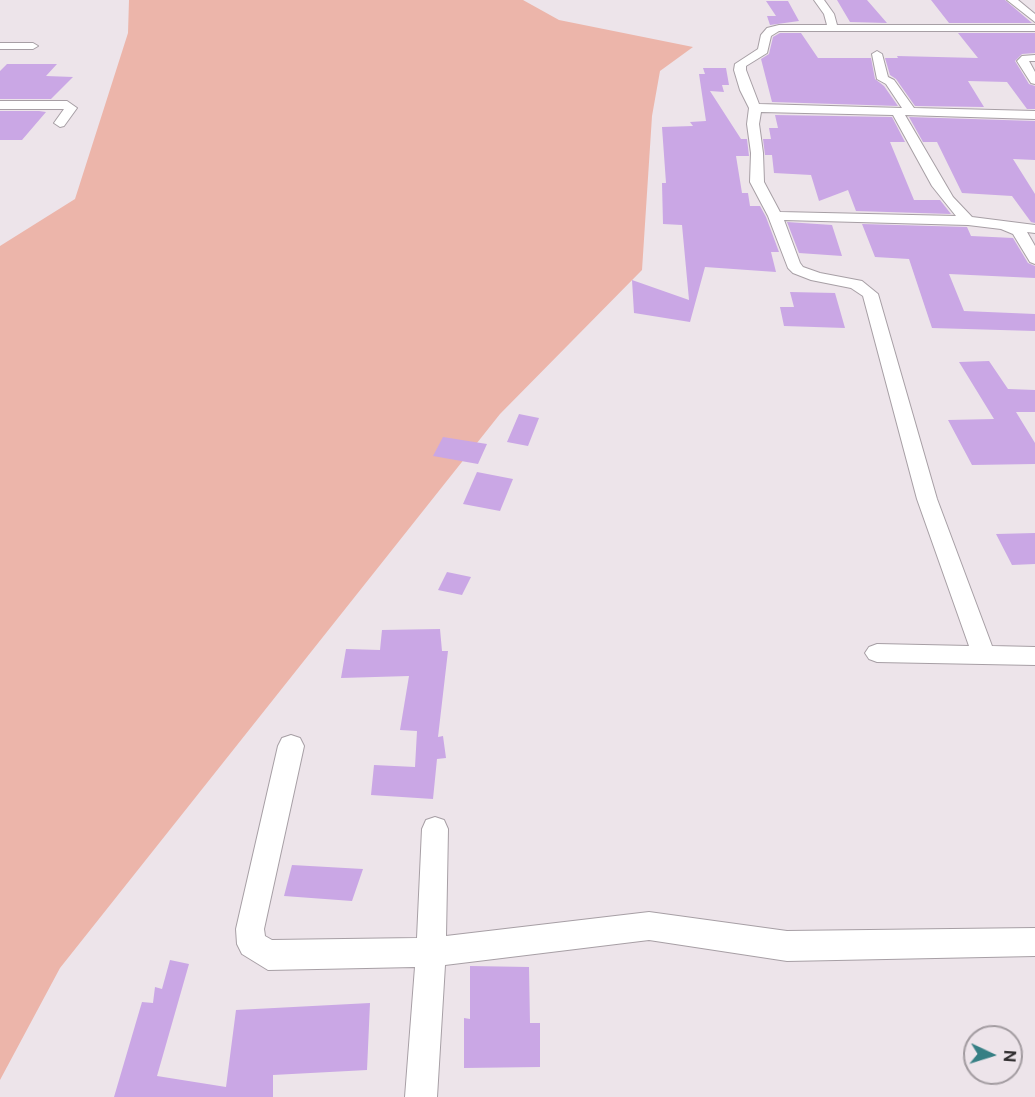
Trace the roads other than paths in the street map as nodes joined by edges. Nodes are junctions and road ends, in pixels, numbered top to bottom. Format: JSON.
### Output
{"nodes":[{"id":1,"x":819,"y":0,"type":"edge"},
{"id":2,"x":1012,"y":0,"type":"edge"},
{"id":3,"x":1035,"y":19,"type":"edge"},
{"id":4,"x":1035,"y":27,"type":"edge"},
{"id":5,"x":833,"y":28,"type":"junction"},
{"id":6,"x":0,"y":46,"type":"edge"},
{"id":7,"x":33,"y":46,"type":"dead end"},
{"id":8,"x":877,"y":54,"type":"dead end"},
{"id":9,"x":1035,"y":58,"type":"edge"},
{"id":10,"x":1035,"y":81,"type":"edge"},
{"id":11,"x":0,"y":105,"type":"edge"},
{"id":12,"x":755,"y":108,"type":"junction"},
{"id":13,"x":904,"y":112,"type":"junction"},
{"id":14,"x":1035,"y":115,"type":"edge"},
{"id":15,"x":60,"y":123,"type":"dead end"},
{"id":16,"x":775,"y":216,"type":"junction"},
{"id":17,"x":968,"y":221,"type":"junction"},
{"id":18,"x":1007,"y":227,"type":"junction"},
{"id":19,"x":1035,"y":229,"type":"edge"},
{"id":20,"x":1035,"y":259,"type":"edge"},
{"id":21,"x":877,"y":653,"type":"dead end"},
{"id":22,"x":984,"y":656,"type":"junction"},
{"id":23,"x":1035,"y":656,"type":"edge"},
{"id":24,"x":291,"y":746,"type":"dead end"},
{"id":25,"x":435,"y":829,"type":"dead end"},
{"id":26,"x":1035,"y":942,"type":"edge"},
{"id":27,"x":431,"y":952,"type":"junction"},
{"id":28,"x":421,"y":1097,"type":"edge"}],
"edges":[{"from":1,"to":5,"type":"street"},
{"from":2,"to":3,"type":"street"},
{"from":4,"to":5,"type":"street"},
{"from":5,"to":12,"type":"street"},
{"from":6,"to":7,"type":"street"},
{"from":8,"to":13,"type":"street"},
{"from":9,"to":10,"type":"street"},
{"from":11,"to":15,"type":"street"},
{"from":12,"to":13,"type":"street"},
{"from":12,"to":16,"type":"street"},
{"from":13,"to":14,"type":"street"},
{"from":13,"to":17,"type":"street"},
{"from":16,"to":17,"type":"street"},
{"from":16,"to":22,"type":"street"},
{"from":17,"to":18,"type":"street"},
{"from":18,"to":19,"type":"street"},
{"from":18,"to":20,"type":"street"},
{"from":21,"to":22,"type":"street"},
{"from":22,"to":23,"type":"street"},
{"from":24,"to":27,"type":"street"},
{"from":25,"to":27,"type":"street"},
{"from":26,"to":27,"type":"street"},
{"from":27,"to":28,"type":"street"}]}
